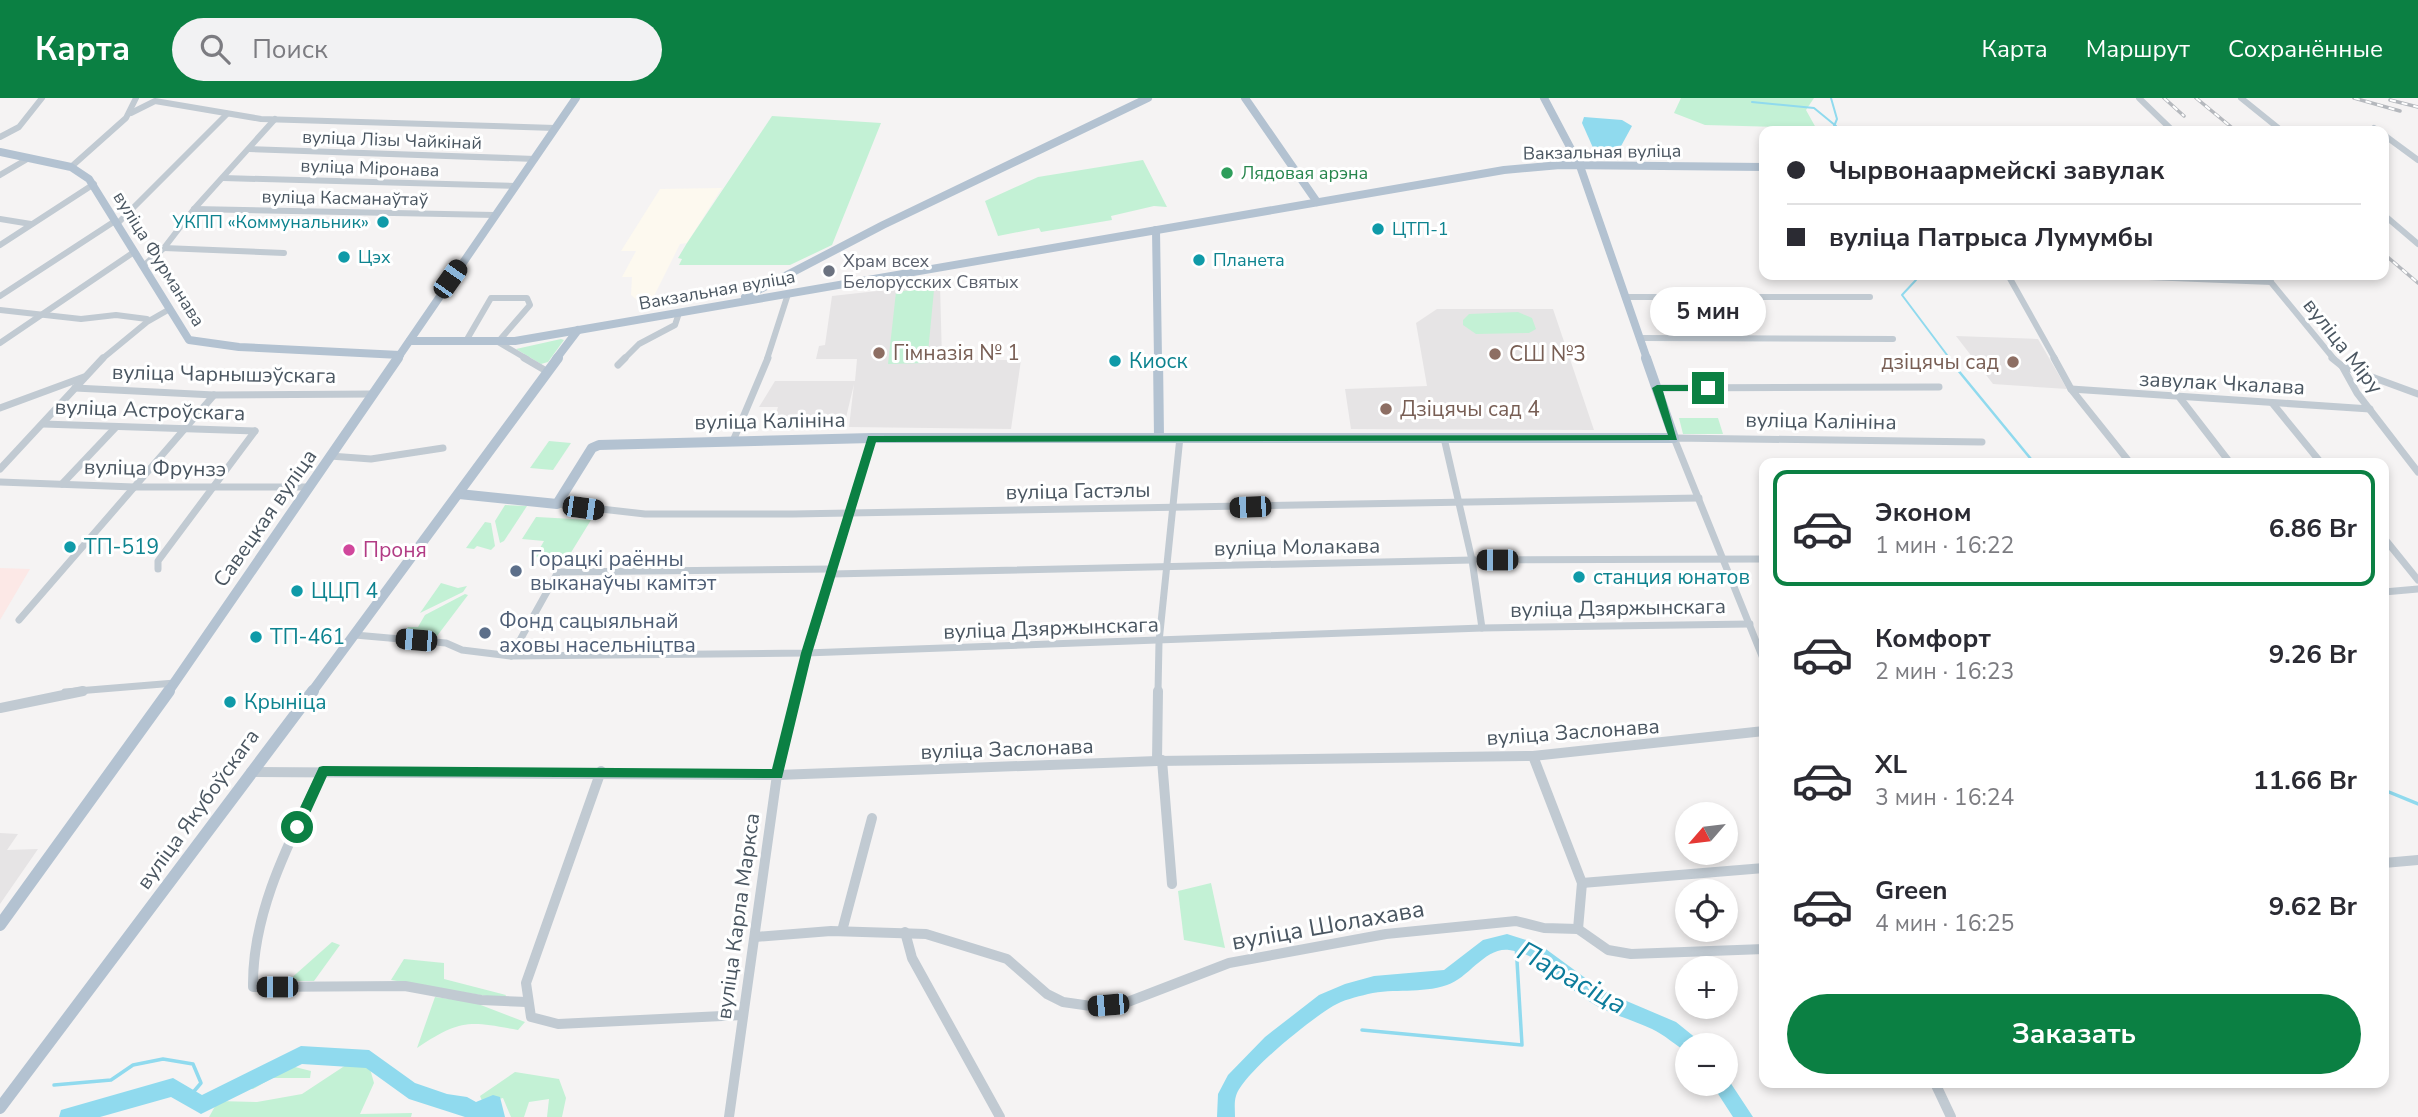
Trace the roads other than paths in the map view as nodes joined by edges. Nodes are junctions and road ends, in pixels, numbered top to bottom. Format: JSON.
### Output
{"nodes":[{"id":1,"x":42,"y":98,"type":"edge"},
{"id":2,"x":576,"y":98,"type":"edge"},
{"id":3,"x":1148,"y":98,"type":"edge"},
{"id":4,"x":1245,"y":98,"type":"edge"},
{"id":5,"x":1544,"y":98,"type":"edge"},
{"id":6,"x":2139,"y":98,"type":"edge"},
{"id":7,"x":2241,"y":98,"type":"edge"},
{"id":8,"x":135,"y":99,"type":"edge"},
{"id":9,"x":148,"y":102,"type":"junction"},
{"id":10,"x":131,"y":113,"type":"junction"},
{"id":11,"x":227,"y":114,"type":"junction"},
{"id":12,"x":275,"y":119,"type":"junction"},
{"id":13,"x":2168,"y":126,"type":"edge"},
{"id":14,"x":2276,"y":126,"type":"edge"},
{"id":15,"x":555,"y":128,"type":"junction"},
{"id":16,"x":0,"y":137,"type":"edge"},
{"id":17,"x":2389,"y":139,"type":"edge"},
{"id":18,"x":248,"y":149,"type":"junction"},
{"id":19,"x":0,"y":152,"type":"edge"},
{"id":20,"x":29,"y":158,"type":"junction"},
{"id":21,"x":535,"y":159,"type":"junction"},
{"id":22,"x":2418,"y":160,"type":"edge"},
{"id":23,"x":1580,"y":166,"type":"junction"},
{"id":24,"x":71,"y":167,"type":"junction"},
{"id":25,"x":1759,"y":167,"type":"edge"},
{"id":26,"x":0,"y":175,"type":"edge"},
{"id":27,"x":223,"y":178,"type":"junction"},
{"id":28,"x":94,"y":184,"type":"junction"},
{"id":29,"x":515,"y":186,"type":"junction"},
{"id":30,"x":1317,"y":202,"type":"junction"},
{"id":31,"x":194,"y":209,"type":"junction"},
{"id":32,"x":495,"y":215,"type":"junction"},
{"id":33,"x":0,"y":219,"type":"edge"},
{"id":34,"x":2389,"y":219,"type":"edge"},
{"id":35,"x":116,"y":222,"type":"junction"},
{"id":36,"x":31,"y":224,"type":"junction"},
{"id":37,"x":1156,"y":230,"type":"junction"},
{"id":38,"x":2418,"y":244,"type":"edge"},
{"id":39,"x":0,"y":245,"type":"edge"},
{"id":40,"x":163,"y":248,"type":"junction"},
{"id":41,"x":134,"y":253,"type":"junction"},
{"id":42,"x":284,"y":253,"type":"dead end"},
{"id":43,"x":143,"y":266,"type":"junction"},
{"id":44,"x":786,"y":278,"type":"junction"},
{"id":45,"x":2011,"y":280,"type":"edge"},
{"id":46,"x":2234,"y":280,"type":"edge"},
{"id":47,"x":2270,"y":282,"type":"joint"},
{"id":48,"x":788,"y":294,"type":"junction"},
{"id":49,"x":0,"y":296,"type":"edge"},
{"id":50,"x":1626,"y":297,"type":"junction"},
{"id":51,"x":1870,"y":297,"type":"dead end"},
{"id":52,"x":733,"y":303,"type":"junction"},
{"id":53,"x":0,"y":310,"type":"edge"},
{"id":54,"x":168,"y":310,"type":"junction"},
{"id":55,"x":679,"y":313,"type":"junction"},
{"id":56,"x":42,"y":316,"type":"junction"},
{"id":57,"x":147,"y":319,"type":"junction"},
{"id":58,"x":578,"y":330,"type":"junction"},
{"id":59,"x":1640,"y":338,"type":"junction"},
{"id":60,"x":1893,"y":339,"type":"dead end"},
{"id":61,"x":410,"y":341,"type":"junction"},
{"id":62,"x":466,"y":341,"type":"junction"},
{"id":63,"x":498,"y":342,"type":"junction"},
{"id":64,"x":0,"y":343,"type":"edge"},
{"id":65,"x":400,"y":355,"type":"junction"},
{"id":66,"x":618,"y":365,"type":"dead end"},
{"id":67,"x":2342,"y":366,"type":"junction"},
{"id":68,"x":548,"y":372,"type":"junction"},
{"id":69,"x":87,"y":376,"type":"junction"},
{"id":70,"x":1939,"y":387,"type":"dead end"},
{"id":71,"x":75,"y":388,"type":"junction"},
{"id":72,"x":1657,"y":388,"type":"junction"},
{"id":73,"x":2071,"y":389,"type":"junction"},
{"id":74,"x":373,"y":394,"type":"junction"},
{"id":75,"x":2418,"y":394,"type":"edge"},
{"id":76,"x":215,"y":396,"type":"junction"},
{"id":77,"x":2180,"y":398,"type":"junction"},
{"id":78,"x":2273,"y":404,"type":"junction"},
{"id":79,"x":0,"y":408,"type":"edge"},
{"id":80,"x":2370,"y":409,"type":"junction"},
{"id":81,"x":43,"y":424,"type":"junction"},
{"id":82,"x":116,"y":427,"type":"junction"},
{"id":83,"x":184,"y":431,"type":"junction"},
{"id":84,"x":1159,"y":437,"type":"junction"},
{"id":85,"x":1180,"y":437,"type":"junction"},
{"id":86,"x":872,"y":438,"type":"junction"},
{"id":87,"x":1444,"y":438,"type":"junction"},
{"id":88,"x":1674,"y":438,"type":"junction"},
{"id":89,"x":733,"y":440,"type":"junction"},
{"id":90,"x":1982,"y":442,"type":"dead end"},
{"id":91,"x":443,"y":448,"type":"dead end"},
{"id":92,"x":330,"y":456,"type":"junction"},
{"id":93,"x":2126,"y":458,"type":"edge"},
{"id":94,"x":2226,"y":458,"type":"edge"},
{"id":95,"x":2317,"y":458,"type":"edge"},
{"id":96,"x":0,"y":469,"type":"edge"},
{"id":97,"x":2418,"y":472,"type":"edge"},
{"id":98,"x":0,"y":482,"type":"edge"},
{"id":99,"x":62,"y":484,"type":"junction"},
{"id":100,"x":134,"y":487,"type":"junction"},
{"id":101,"x":211,"y":487,"type":"junction"},
{"id":102,"x":310,"y":487,"type":"junction"},
{"id":103,"x":459,"y":494,"type":"junction"},
{"id":104,"x":1699,"y":498,"type":"junction"},
{"id":105,"x":1458,"y":501,"type":"junction"},
{"id":106,"x":556,"y":504,"type":"junction"},
{"id":107,"x":1172,"y":509,"type":"junction"},
{"id":108,"x":847,"y":514,"type":"junction"},
{"id":109,"x":2389,"y":544,"type":"edge"},
{"id":110,"x":1759,"y":559,"type":"edge"},
{"id":111,"x":1472,"y":560,"type":"junction"},
{"id":112,"x":1726,"y":560,"type":"junction"},
{"id":113,"x":1169,"y":567,"type":"junction"},
{"id":114,"x":158,"y":569,"type":"dead end"},
{"id":115,"x":831,"y":571,"type":"junction"},
{"id":116,"x":2418,"y":580,"type":"edge"},
{"id":117,"x":2418,"y":589,"type":"edge"},
{"id":118,"x":2389,"y":592,"type":"edge"},
{"id":119,"x":19,"y":620,"type":"dead end"},
{"id":120,"x":1750,"y":624,"type":"junction"},
{"id":121,"x":1482,"y":628,"type":"junction"},
{"id":122,"x":355,"y":635,"type":"junction"},
{"id":123,"x":1159,"y":642,"type":"junction"},
{"id":124,"x":1759,"y":647,"type":"edge"},
{"id":125,"x":806,"y":653,"type":"junction"},
{"id":126,"x":511,"y":656,"type":"junction"},
{"id":127,"x":175,"y":684,"type":"junction"},
{"id":128,"x":0,"y":708,"type":"edge"},
{"id":129,"x":1759,"y":733,"type":"edge"},
{"id":130,"x":1533,"y":757,"type":"junction"},
{"id":131,"x":1160,"y":760,"type":"junction"},
{"id":132,"x":323,"y":771,"type":"junction"},
{"id":133,"x":601,"y":771,"type":"junction"},
{"id":134,"x":251,"y":772,"type":"junction"},
{"id":135,"x":777,"y":775,"type":"junction"},
{"id":136,"x":872,"y":818,"type":"dead end"},
{"id":137,"x":2418,"y":860,"type":"edge"},
{"id":138,"x":2389,"y":863,"type":"edge"},
{"id":139,"x":1759,"y":868,"type":"edge"},
{"id":140,"x":1582,"y":883,"type":"junction"},
{"id":141,"x":1172,"y":884,"type":"dead end"},
{"id":142,"x":0,"y":925,"type":"edge"},
{"id":143,"x":1578,"y":929,"type":"junction"},
{"id":144,"x":842,"y":931,"type":"junction"},
{"id":145,"x":905,"y":932,"type":"junction"},
{"id":146,"x":755,"y":937,"type":"junction"},
{"id":147,"x":1759,"y":949,"type":"edge"},
{"id":148,"x":527,"y":1002,"type":"junction"},
{"id":149,"x":743,"y":1015,"type":"junction"},
{"id":150,"x":1937,"y":1088,"type":"edge"},
{"id":151,"x":4,"y":1102,"type":"edge"},
{"id":152,"x":729,"y":1117,"type":"edge"},
{"id":153,"x":1000,"y":1117,"type":"edge"},
{"id":154,"x":1951,"y":1117,"type":"edge"}],
"edges":[{"from":1,"to":16,"type":"street"},
{"from":2,"to":15,"type":"main road","name":"Савецкая вуліца"},
{"from":3,"to":44,"type":"main road"},
{"from":4,"to":30,"type":"main road"},
{"from":5,"to":23,"type":"main road"},
{"from":6,"to":13,"type":"street"},
{"from":7,"to":14,"type":"street"},
{"from":8,"to":9,"type":"street"},
{"from":8,"to":10,"type":"street"},
{"from":9,"to":10,"type":"street"},
{"from":9,"to":11,"type":"street"},
{"from":10,"to":24,"type":"street"},
{"from":11,"to":12,"type":"street"},
{"from":11,"to":35,"type":"street"},
{"from":12,"to":15,"type":"street"},
{"from":12,"to":18,"type":"street"},
{"from":15,"to":21,"type":"main road","name":"Савецкая вуліца"},
{"from":17,"to":22,"type":"street"},
{"from":18,"to":21,"type":"street","name":"вуліца Лізы Чайкінай"},
{"from":18,"to":27,"type":"street"},
{"from":19,"to":20,"type":"main road"},
{"from":20,"to":24,"type":"main road"},
{"from":20,"to":26,"type":"street"},
{"from":21,"to":29,"type":"main road","name":"Савецкая вуліца"},
{"from":23,"to":25,"type":"main road","name":"Вакзальная вуліца"},
{"from":23,"to":30,"type":"main road","name":"Вакзальная вуліца"},
{"from":23,"to":50,"type":"main road"},
{"from":24,"to":28,"type":"main road","name":"вуліца Фурманава"},
{"from":27,"to":29,"type":"street","name":"вуліца Міронава"},
{"from":27,"to":31,"type":"street"},
{"from":28,"to":35,"type":"main road","name":"вуліца Фурманава"},
{"from":28,"to":36,"type":"street"},
{"from":29,"to":32,"type":"main road","name":"Савецкая вуліца"},
{"from":30,"to":37,"type":"main road","name":"Вакзальная вуліца"},
{"from":31,"to":32,"type":"street","name":"вуліца Касманаўтаў"},
{"from":31,"to":40,"type":"street"},
{"from":32,"to":61,"type":"main road","name":"Савецкая вуліца"},
{"from":33,"to":36,"type":"street"},
{"from":34,"to":38,"type":"street"},
{"from":35,"to":41,"type":"main road","name":"вуліца Фурманава"},
{"from":35,"to":49,"type":"street"},
{"from":36,"to":39,"type":"street"},
{"from":37,"to":48,"type":"main road","name":"Вакзальная вуліца"},
{"from":37,"to":84,"type":"main road"},
{"from":40,"to":42,"type":"street"},
{"from":40,"to":43,"type":"street"},
{"from":41,"to":43,"type":"main road","name":"вуліца Фурманава"},
{"from":41,"to":56,"type":"street"},
{"from":43,"to":54,"type":"main road","name":"вуліца Фурманава"},
{"from":44,"to":48,"type":"main road"},
{"from":44,"to":52,"type":"main road"},
{"from":45,"to":73,"type":"street"},
{"from":46,"to":47,"type":"street"},
{"from":47,"to":67,"type":"street","name":"вуліца Міру"},
{"from":48,"to":52,"type":"main road","name":"Вакзальная вуліца"},
{"from":48,"to":89,"type":"street"},
{"from":50,"to":51,"type":"street"},
{"from":50,"to":59,"type":"main road"},
{"from":52,"to":55,"type":"main road","name":"Вакзальная вуліца"},
{"from":53,"to":56,"type":"street"},
{"from":54,"to":57,"type":"street"},
{"from":54,"to":65,"type":"main road","name":"вуліца Фурманава"},
{"from":55,"to":58,"type":"main road","name":"Вакзальная вуліца"},
{"from":55,"to":66,"type":"street"},
{"from":56,"to":57,"type":"street"},
{"from":56,"to":64,"type":"street"},
{"from":57,"to":69,"type":"street"},
{"from":58,"to":63,"type":"main road","name":"Вакзальная вуліца"},
{"from":58,"to":68,"type":"main road","name":"вуліца Якубоўскага"},
{"from":59,"to":60,"type":"street"},
{"from":59,"to":72,"type":"main road"},
{"from":61,"to":62,"type":"main road","name":"Вакзальная вуліца"},
{"from":61,"to":65,"type":"main road","name":"Савецкая вуліца"},
{"from":62,"to":63,"type":"main road","name":"Вакзальная вуліца"},
{"from":62,"to":63,"type":"street"},
{"from":63,"to":68,"type":"street"},
{"from":65,"to":74,"type":"main road","name":"Савецкая вуліца"},
{"from":67,"to":75,"type":"street"},
{"from":67,"to":80,"type":"street","name":"вуліца Міру"},
{"from":68,"to":103,"type":"main road","name":"вуліца Якубоўскага"},
{"from":69,"to":71,"type":"street"},
{"from":69,"to":79,"type":"street"},
{"from":70,"to":72,"type":"street"},
{"from":71,"to":76,"type":"street","name":"вуліца Чарнышэўскага"},
{"from":71,"to":81,"type":"street"},
{"from":72,"to":88,"type":"main road"},
{"from":73,"to":77,"type":"street","name":"завулак Чкалава"},
{"from":73,"to":93,"type":"street"},
{"from":74,"to":76,"type":"street","name":"вуліца Чарнышэўскага"},
{"from":74,"to":92,"type":"main road","name":"Савецкая вуліца"},
{"from":76,"to":83,"type":"street"},
{"from":77,"to":78,"type":"street","name":"завулак Чкалава"},
{"from":77,"to":94,"type":"street"},
{"from":78,"to":80,"type":"street","name":"завулак Чкалава"},
{"from":78,"to":95,"type":"street"},
{"from":80,"to":97,"type":"street","name":"вуліца Міру"},
{"from":81,"to":82,"type":"street","name":"вуліца Астроўскага"},
{"from":81,"to":96,"type":"street"},
{"from":82,"to":83,"type":"street","name":"вуліца Астроўскага"},
{"from":82,"to":99,"type":"street"},
{"from":83,"to":100,"type":"street"},
{"from":83,"to":101,"type":"street","name":"вуліца Астроўскага"},
{"from":84,"to":85,"type":"main road","name":"вуліца Калініна"},
{"from":84,"to":86,"type":"main road","name":"вуліца Калініна"},
{"from":85,"to":87,"type":"main road","name":"вуліца Калініна"},
{"from":85,"to":107,"type":"street"},
{"from":86,"to":89,"type":"main road","name":"вуліца Калініна"},
{"from":86,"to":108,"type":"street","name":"вуліца Карла Маркса"},
{"from":87,"to":88,"type":"main road","name":"вуліца Калініна"},
{"from":87,"to":105,"type":"street"},
{"from":88,"to":90,"type":"street","name":"вуліца Калініна"},
{"from":88,"to":104,"type":"street"},
{"from":89,"to":106,"type":"main road","name":"вуліца Калініна"},
{"from":91,"to":92,"type":"street"},
{"from":92,"to":102,"type":"main road","name":"Савецкая вуліца"},
{"from":98,"to":99,"type":"street","name":"вуліца Фрунзэ"},
{"from":99,"to":100,"type":"street","name":"вуліца Фрунзэ"},
{"from":100,"to":101,"type":"street","name":"вуліца Фрунзэ"},
{"from":100,"to":119,"type":"street"},
{"from":101,"to":102,"type":"street","name":"вуліца Фрунзэ"},
{"from":101,"to":114,"type":"street"},
{"from":102,"to":127,"type":"main road","name":"Савецкая вуліца"},
{"from":103,"to":106,"type":"main road","name":"вуліца Гастэлы"},
{"from":103,"to":122,"type":"main road","name":"вуліца Якубоўскага"},
{"from":104,"to":105,"type":"street","name":"вуліца Гастэлы"},
{"from":104,"to":112,"type":"street"},
{"from":105,"to":107,"type":"street","name":"вуліца Гастэлы"},
{"from":105,"to":111,"type":"street"},
{"from":106,"to":108,"type":"street","name":"вуліца Гастэлы"},
{"from":107,"to":108,"type":"street","name":"вуліца Гастэлы"},
{"from":107,"to":113,"type":"street"},
{"from":108,"to":115,"type":"street","name":"вуліца Карла Маркса"},
{"from":109,"to":116,"type":"street"},
{"from":110,"to":112,"type":"street","name":"вуліца Молакава"},
{"from":111,"to":112,"type":"street","name":"вуліца Молакава"},
{"from":111,"to":113,"type":"street","name":"вуліца Молакава"},
{"from":111,"to":121,"type":"street"},
{"from":112,"to":120,"type":"street"},
{"from":113,"to":115,"type":"street","name":"вуліца Молакава"},
{"from":113,"to":123,"type":"street"},
{"from":115,"to":125,"type":"street","name":"вуліца Карла Маркса"},
{"from":115,"to":126,"type":"street","name":"вуліца Молакава"},
{"from":117,"to":118,"type":"street"},
{"from":120,"to":121,"type":"street","name":"вуліца Дзяржынскага"},
{"from":120,"to":124,"type":"street"},
{"from":121,"to":123,"type":"street","name":"вуліца Дзяржынскага"},
{"from":122,"to":126,"type":"street","name":"вуліца Дзяржынскага"},
{"from":122,"to":134,"type":"main road","name":"вуліца Якубоўскага"},
{"from":123,"to":125,"type":"street","name":"вуліца Дзяржынскага"},
{"from":123,"to":131,"type":"street"},
{"from":125,"to":126,"type":"street","name":"вуліца Дзяржынскага"},
{"from":125,"to":135,"type":"street","name":"вуліца Карла Маркса"},
{"from":127,"to":128,"type":"street"},
{"from":127,"to":142,"type":"main road","name":"Савецкая вуліца"},
{"from":129,"to":130,"type":"street","name":"вуліца Заслонава"},
{"from":130,"to":131,"type":"street","name":"вуліца Заслонава"},
{"from":130,"to":140,"type":"street"},
{"from":131,"to":135,"type":"street","name":"вуліца Заслонава"},
{"from":131,"to":141,"type":"street"},
{"from":132,"to":133,"type":"street","name":"вуліца Заслонава"},
{"from":132,"to":134,"type":"street","name":"вуліца Заслонава"},
{"from":132,"to":148,"type":"street"},
{"from":133,"to":135,"type":"street","name":"вуліца Заслонава"},
{"from":133,"to":148,"type":"street"},
{"from":134,"to":151,"type":"main road","name":"вуліца Якубоўскага"},
{"from":135,"to":146,"type":"street","name":"вуліца Карла Маркса"},
{"from":136,"to":144,"type":"street"},
{"from":137,"to":138,"type":"street"},
{"from":139,"to":140,"type":"street"},
{"from":140,"to":143,"type":"street"},
{"from":143,"to":145,"type":"street","name":"вуліца Шолахава"},
{"from":143,"to":147,"type":"street"},
{"from":144,"to":145,"type":"street","name":"вуліца Шолахава"},
{"from":144,"to":146,"type":"street","name":"вуліца Шолахава"},
{"from":145,"to":153,"type":"street"},
{"from":146,"to":149,"type":"street","name":"вуліца Карла Маркса"},
{"from":148,"to":149,"type":"street"},
{"from":149,"to":152,"type":"street","name":"вуліца Карла Маркса"},
{"from":150,"to":154,"type":"street"}]}
